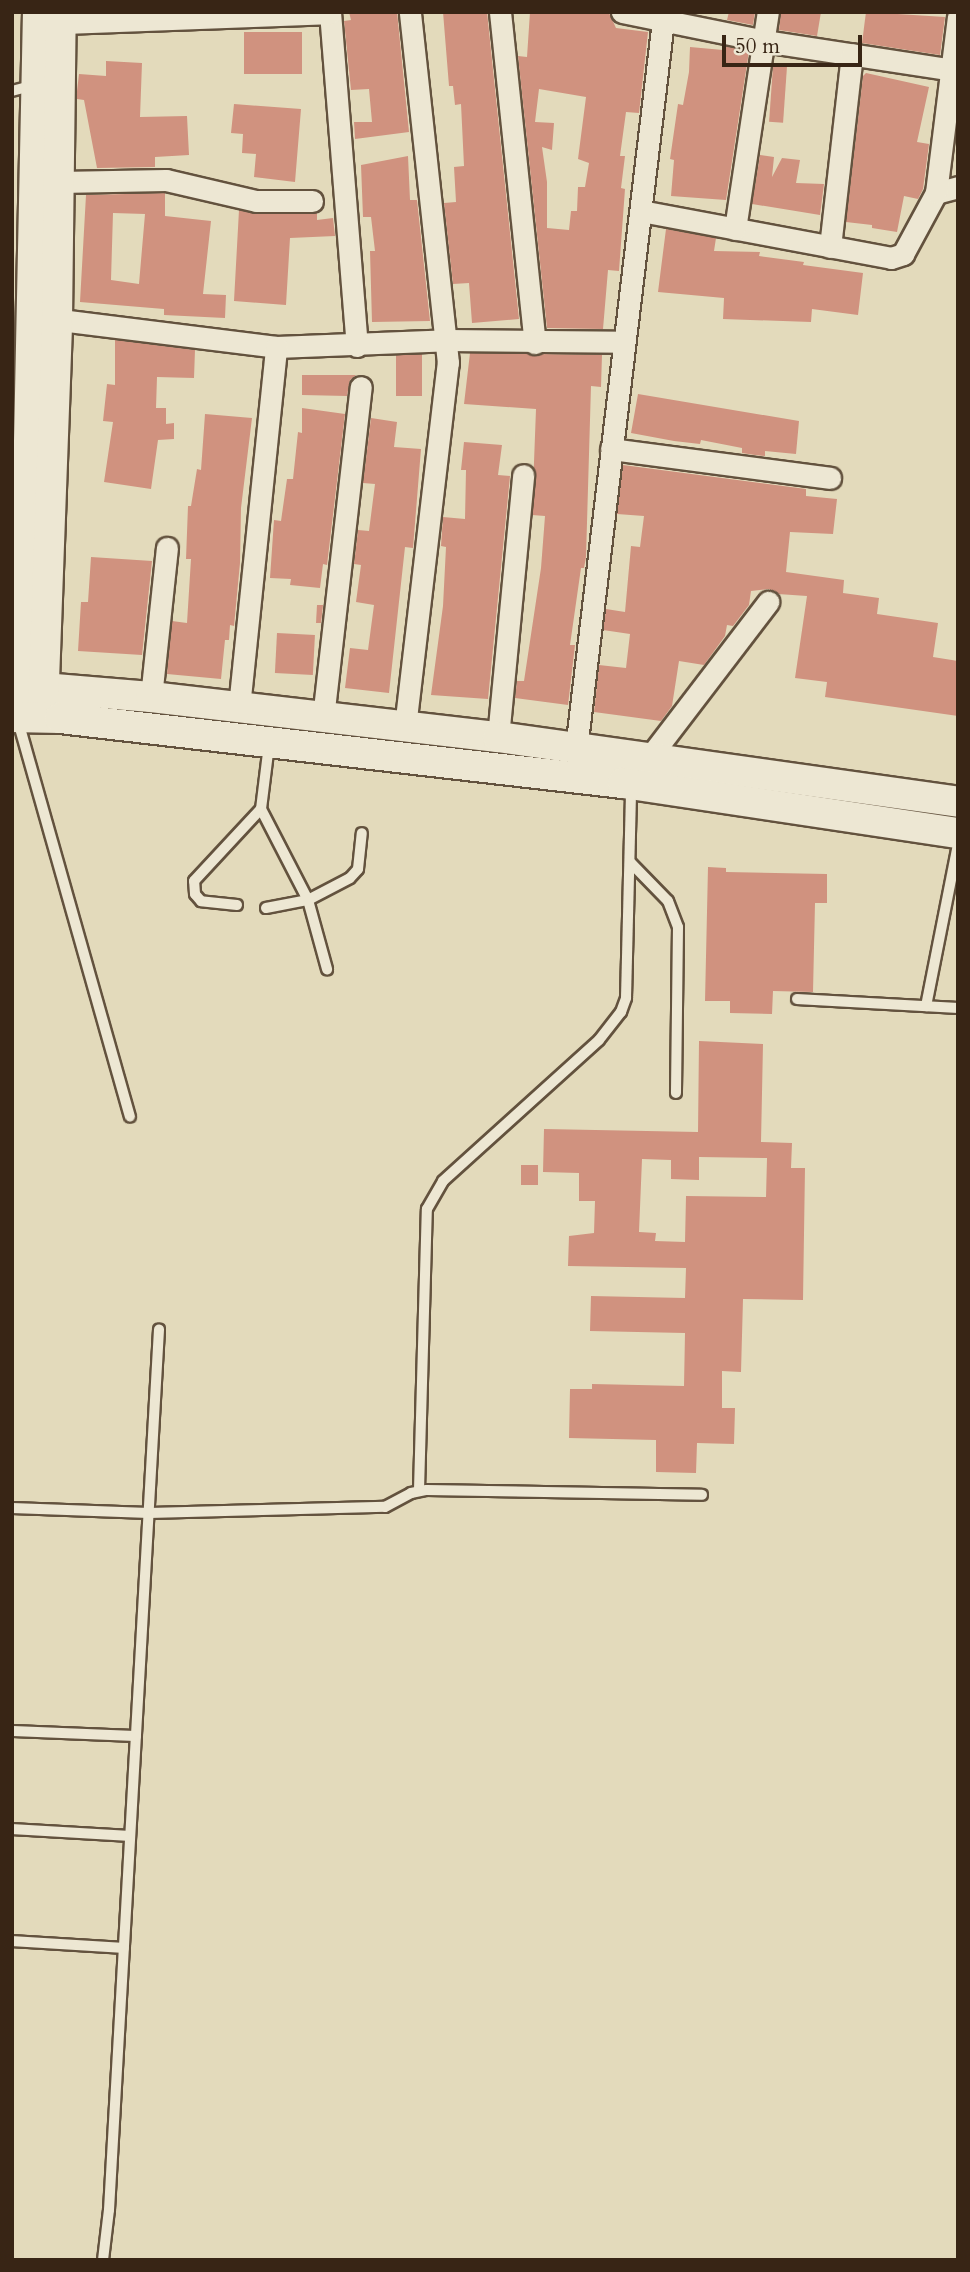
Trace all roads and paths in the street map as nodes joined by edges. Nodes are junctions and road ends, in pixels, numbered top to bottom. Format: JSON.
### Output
{"nodes":[{"id":1,"x":330,"y":12,"type":"edge"},
{"id":2,"x":410,"y":12,"type":"edge"},
{"id":3,"x":500,"y":12,"type":"edge"},
{"id":4,"x":622,"y":12,"type":"edge"},
{"id":5,"x":768,"y":12,"type":"edge"},
{"id":6,"x":287,"y":13,"type":"edge"},
{"id":7,"x":53,"y":16,"type":"edge"},
{"id":8,"x":664,"y":16,"type":"edge"},
{"id":9,"x":958,"y":17,"type":"edge"},
{"id":10,"x":764,"y":41,"type":"junction"},
{"id":11,"x":852,"y":54,"type":"junction"},
{"id":12,"x":953,"y":69,"type":"junction"},
{"id":13,"x":25,"y":87,"type":"edge"},
{"id":14,"x":59,"y":182,"type":"junction"},
{"id":15,"x":958,"y":187,"type":"edge"},
{"id":16,"x":936,"y":193,"type":"junction"},
{"id":17,"x":312,"y":201,"type":"dead end"},
{"id":18,"x":641,"y":211,"type":"junction"},
{"id":19,"x":735,"y":229,"type":"junction"},
{"id":20,"x":830,"y":247,"type":"junction"},
{"id":21,"x":36,"y":331,"type":"junction"},
{"id":22,"x":447,"y":340,"type":"junction"},
{"id":23,"x":535,"y":342,"type":"junction"},
{"id":24,"x":624,"y":342,"type":"junction"},
{"id":25,"x":357,"y":346,"type":"junction"},
{"id":26,"x":276,"y":347,"type":"junction"},
{"id":27,"x":361,"y":387,"type":"dead end"},
{"id":28,"x":611,"y":449,"type":"junction"},
{"id":29,"x":21,"y":457,"type":"edge"},
{"id":30,"x":523,"y":475,"type":"dead end"},
{"id":31,"x":830,"y":478,"type":"dead end"},
{"id":32,"x":167,"y":548,"type":"dead end"},
{"id":33,"x":768,"y":602,"type":"dead end"},
{"id":34,"x":151,"y":697,"type":"junction"},
{"id":35,"x":24,"y":703,"type":"edge"},
{"id":36,"x":239,"y":708,"type":"junction"},
{"id":37,"x":323,"y":718,"type":"junction"},
{"id":38,"x":405,"y":727,"type":"junction"},
{"id":39,"x":498,"y":737,"type":"junction"},
{"id":40,"x":269,"y":742,"type":"junction"},
{"id":41,"x":576,"y":748,"type":"junction"},
{"id":42,"x":639,"y":771,"type":"junction"},
{"id":43,"x":958,"y":802,"type":"edge"},
{"id":44,"x":261,"y":809,"type":"junction"},
{"id":45,"x":362,"y":833,"type":"dead end"},
{"id":46,"x":958,"y":833,"type":"edge"},
{"id":47,"x":958,"y":844,"type":"edge"},
{"id":48,"x":630,"y":862,"type":"junction"},
{"id":49,"x":308,"y":900,"type":"junction"},
{"id":50,"x":237,"y":905,"type":"dead end"},
{"id":51,"x":267,"y":908,"type":"dead end"},
{"id":52,"x":327,"y":969,"type":"dead end"},
{"id":53,"x":797,"y":999,"type":"dead end"},
{"id":54,"x":926,"y":1006,"type":"junction"},
{"id":55,"x":958,"y":1008,"type":"edge"},
{"id":56,"x":676,"y":1093,"type":"dead end"},
{"id":57,"x":130,"y":1116,"type":"dead end"},
{"id":58,"x":159,"y":1329,"type":"dead end"},
{"id":59,"x":419,"y":1490,"type":"junction"},
{"id":60,"x":702,"y":1495,"type":"dead end"},
{"id":61,"x":12,"y":1508,"type":"edge"},
{"id":62,"x":149,"y":1513,"type":"junction"},
{"id":63,"x":12,"y":1731,"type":"edge"},
{"id":64,"x":136,"y":1736,"type":"junction"},
{"id":65,"x":12,"y":1829,"type":"edge"},
{"id":66,"x":130,"y":1836,"type":"junction"},
{"id":67,"x":12,"y":1941,"type":"edge"},
{"id":68,"x":124,"y":1948,"type":"junction"},
{"id":69,"x":103,"y":2260,"type":"edge"}],
"edges":[{"from":1,"to":6,"type":"street"},
{"from":1,"to":25,"type":"street"},
{"from":2,"to":22,"type":"street"},
{"from":3,"to":23,"type":"street"},
{"from":4,"to":8,"type":"street"},
{"from":5,"to":10,"type":"street"},
{"from":6,"to":7,"type":"street"},
{"from":7,"to":13,"type":"main road"},
{"from":7,"to":14,"type":"main road"},
{"from":8,"to":10,"type":"street"},
{"from":8,"to":18,"type":"street"},
{"from":9,"to":12,"type":"street"},
{"from":10,"to":11,"type":"street"},
{"from":10,"to":19,"type":"street"},
{"from":11,"to":12,"type":"street"},
{"from":11,"to":20,"type":"street"},
{"from":12,"to":16,"type":"street"},
{"from":13,"to":21,"type":"main road"},
{"from":14,"to":17,"type":"street"},
{"from":14,"to":21,"type":"main road"},
{"from":15,"to":16,"type":"street"},
{"from":16,"to":20,"type":"street"},
{"from":18,"to":19,"type":"street"},
{"from":18,"to":24,"type":"street"},
{"from":19,"to":20,"type":"street"},
{"from":21,"to":26,"type":"street"},
{"from":21,"to":29,"type":"main road"},
{"from":21,"to":35,"type":"main road"},
{"from":22,"to":23,"type":"street"},
{"from":22,"to":25,"type":"street"},
{"from":22,"to":38,"type":"street"},
{"from":23,"to":24,"type":"street"},
{"from":24,"to":28,"type":"street"},
{"from":25,"to":26,"type":"street"},
{"from":26,"to":36,"type":"street"},
{"from":27,"to":37,"type":"street"},
{"from":28,"to":31,"type":"street"},
{"from":28,"to":41,"type":"street"},
{"from":29,"to":35,"type":"main road"},
{"from":30,"to":39,"type":"street"},
{"from":32,"to":34,"type":"street"},
{"from":33,"to":42,"type":"street"},
{"from":34,"to":35,"type":"main road"},
{"from":34,"to":36,"type":"main road"},
{"from":35,"to":40,"type":"main road"},
{"from":35,"to":57,"type":"lane"},
{"from":36,"to":37,"type":"main road"},
{"from":37,"to":38,"type":"main road"},
{"from":38,"to":39,"type":"main road"},
{"from":39,"to":41,"type":"main road"},
{"from":40,"to":42,"type":"main road"},
{"from":40,"to":44,"type":"lane"},
{"from":41,"to":42,"type":"main road"},
{"from":42,"to":43,"type":"main road"},
{"from":42,"to":46,"type":"main road"},
{"from":42,"to":48,"type":"lane"},
{"from":44,"to":49,"type":"lane"},
{"from":44,"to":50,"type":"lane"},
{"from":45,"to":49,"type":"lane"},
{"from":47,"to":54,"type":"lane"},
{"from":48,"to":56,"type":"lane"},
{"from":48,"to":59,"type":"lane"},
{"from":49,"to":51,"type":"lane"},
{"from":49,"to":52,"type":"lane"},
{"from":53,"to":54,"type":"lane"},
{"from":54,"to":55,"type":"lane"},
{"from":58,"to":62,"type":"lane"},
{"from":59,"to":60,"type":"lane"},
{"from":59,"to":62,"type":"lane"},
{"from":61,"to":62,"type":"lane"},
{"from":62,"to":64,"type":"lane"},
{"from":63,"to":64,"type":"lane"},
{"from":64,"to":66,"type":"lane"},
{"from":65,"to":66,"type":"lane"},
{"from":66,"to":68,"type":"lane"},
{"from":67,"to":68,"type":"lane"},
{"from":68,"to":69,"type":"lane"}]}
